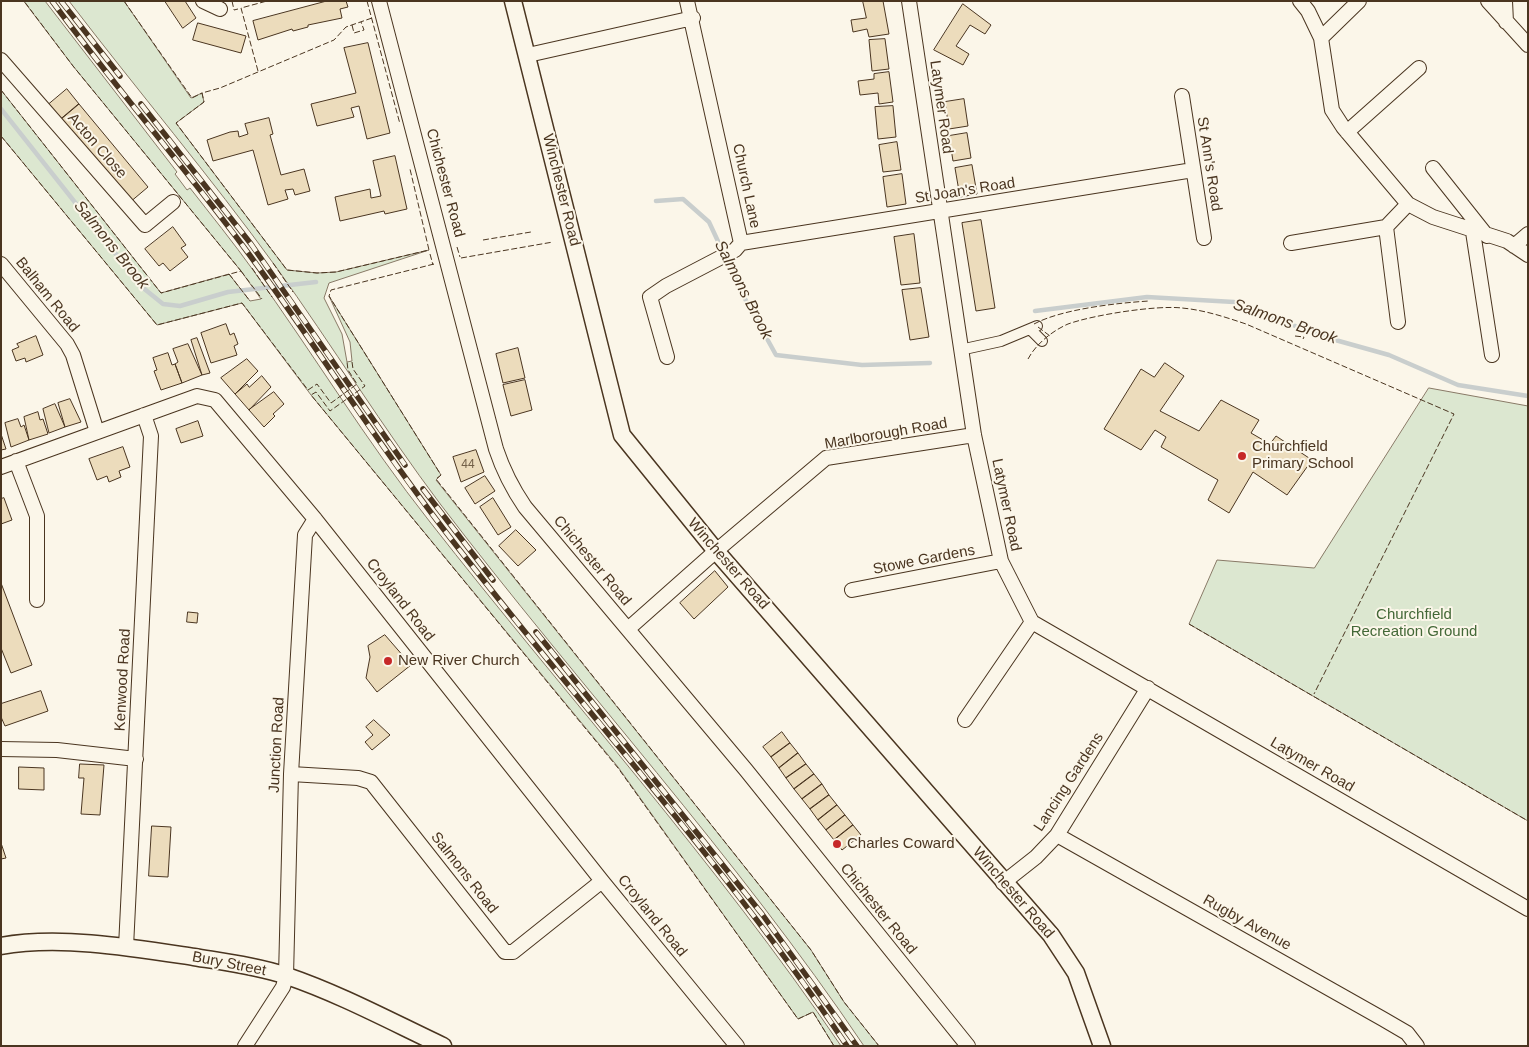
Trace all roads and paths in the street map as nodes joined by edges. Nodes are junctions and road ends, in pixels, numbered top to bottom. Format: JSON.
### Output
{"nodes":[{"id":1,"x":203,"y":1,"type":"edge"},
{"id":2,"x":379,"y":1,"type":"edge"},
{"id":3,"x":513,"y":1,"type":"edge"},
{"id":4,"x":687,"y":1,"type":"edge"},
{"id":5,"x":909,"y":1,"type":"edge"},
{"id":6,"x":1300,"y":1,"type":"edge"},
{"id":7,"x":1359,"y":1,"type":"edge"},
{"id":8,"x":1488,"y":1,"type":"edge"},
{"id":9,"x":1505,"y":1,"type":"edge"},
{"id":10,"x":220,"y":8,"type":"dead end"},
{"id":11,"x":693,"y":18,"type":"junction"},
{"id":12,"x":1506,"y":22,"type":"junction"},
{"id":13,"x":1321,"y":38,"type":"junction"},
{"id":14,"x":1528,"y":45,"type":"edge"},
{"id":15,"x":528,"y":55,"type":"junction"},
{"id":16,"x":1,"y":60,"type":"edge"},
{"id":17,"x":1418,"y":68,"type":"dead end"},
{"id":18,"x":1182,"y":96,"type":"dead end"},
{"id":19,"x":1347,"y":132,"type":"junction"},
{"id":20,"x":1433,"y":168,"type":"dead end"},
{"id":21,"x":1193,"y":170,"type":"junction"},
{"id":22,"x":173,"y":202,"type":"dead end"},
{"id":23,"x":1408,"y":204,"type":"junction"},
{"id":24,"x":940,"y":213,"type":"junction"},
{"id":25,"x":1386,"y":227,"type":"junction"},
{"id":26,"x":1480,"y":234,"type":"junction"},
{"id":27,"x":1528,"y":234,"type":"edge"},
{"id":28,"x":1204,"y":238,"type":"dead end"},
{"id":29,"x":1291,"y":243,"type":"dead end"},
{"id":30,"x":738,"y":246,"type":"junction"},
{"id":31,"x":1514,"y":246,"type":"junction"},
{"id":32,"x":1528,"y":255,"type":"edge"},
{"id":33,"x":1,"y":264,"type":"edge"},
{"id":34,"x":7,"y":280,"type":"edge"},
{"id":35,"x":1398,"y":322,"type":"dead end"},
{"id":36,"x":1042,"y":341,"type":"dead end"},
{"id":37,"x":960,"y":350,"type":"junction"},
{"id":38,"x":1492,"y":355,"type":"dead end"},
{"id":39,"x":667,"y":357,"type":"dead end"},
{"id":40,"x":144,"y":416,"type":"junction"},
{"id":41,"x":97,"y":432,"type":"junction"},
{"id":42,"x":974,"y":435,"type":"junction"},
{"id":43,"x":16,"y":461,"type":"junction"},
{"id":44,"x":1,"y":467,"type":"edge"},
{"id":45,"x":315,"y":519,"type":"junction"},
{"id":46,"x":716,"y":551,"type":"junction"},
{"id":47,"x":1001,"y":561,"type":"junction"},
{"id":48,"x":852,"y":590,"type":"dead end"},
{"id":49,"x":37,"y":600,"type":"dead end"},
{"id":50,"x":1032,"y":622,"type":"junction"},
{"id":51,"x":628,"y":629,"type":"junction"},
{"id":52,"x":1148,"y":688,"type":"junction"},
{"id":53,"x":965,"y":720,"type":"dead end"},
{"id":54,"x":1,"y":749,"type":"edge"},
{"id":55,"x":136,"y":759,"type":"junction"},
{"id":56,"x":291,"y":774,"type":"junction"},
{"id":57,"x":1057,"y":835,"type":"junction"},
{"id":58,"x":602,"y":881,"type":"junction"},
{"id":59,"x":1003,"y":883,"type":"junction"},
{"id":60,"x":1528,"y":909,"type":"edge"},
{"id":61,"x":1,"y":946,"type":"edge"},
{"id":62,"x":126,"y":947,"type":"junction"},
{"id":63,"x":286,"y":976,"type":"junction"},
{"id":64,"x":245,"y":1046,"type":"edge"},
{"id":65,"x":443,"y":1046,"type":"edge"},
{"id":66,"x":737,"y":1046,"type":"edge"},
{"id":67,"x":968,"y":1046,"type":"edge"},
{"id":68,"x":1102,"y":1046,"type":"edge"},
{"id":69,"x":1417,"y":1046,"type":"edge"}],
"edges":[{"from":1,"to":10,"type":"street"},
{"from":2,"to":51,"type":"street","name":"Chichester Road"},
{"from":3,"to":15,"type":"street","name":"Winchester Road"},
{"from":4,"to":11,"type":"street","name":"Church Lane"},
{"from":5,"to":24,"type":"street","name":"Latymer Road"},
{"from":6,"to":13,"type":"street"},
{"from":7,"to":13,"type":"street"},
{"from":8,"to":12,"type":"street"},
{"from":9,"to":12,"type":"street"},
{"from":11,"to":15,"type":"street"},
{"from":11,"to":30,"type":"street","name":"Church Lane"},
{"from":12,"to":14,"type":"street"},
{"from":13,"to":19,"type":"street"},
{"from":15,"to":46,"type":"street","name":"Winchester Road"},
{"from":16,"to":22,"type":"street","name":"Acton Close"},
{"from":17,"to":19,"type":"street"},
{"from":18,"to":21,"type":"street","name":"St Ann's Road"},
{"from":19,"to":23,"type":"street"},
{"from":20,"to":26,"type":"street"},
{"from":21,"to":24,"type":"street","name":"St Joan's Road"},
{"from":21,"to":28,"type":"street","name":"St Ann's Road"},
{"from":23,"to":25,"type":"street"},
{"from":23,"to":26,"type":"street"},
{"from":24,"to":30,"type":"street","name":"St Joan's Road"},
{"from":24,"to":37,"type":"street","name":"Latymer Road"},
{"from":25,"to":29,"type":"street"},
{"from":25,"to":35,"type":"street"},
{"from":26,"to":31,"type":"street"},
{"from":26,"to":38,"type":"street"},
{"from":27,"to":31,"type":"street"},
{"from":30,"to":39,"type":"street"},
{"from":31,"to":32,"type":"street"},
{"from":33,"to":34,"type":"street","name":"Balham Road"},
{"from":34,"to":41,"type":"street","name":"Balham Road"},
{"from":36,"to":37,"type":"street"},
{"from":37,"to":42,"type":"street","name":"Latymer Road"},
{"from":40,"to":41,"type":"street","name":"Croyland Road"},
{"from":40,"to":45,"type":"street","name":"Croyland Road"},
{"from":40,"to":55,"type":"street","name":"Kenwood Road"},
{"from":41,"to":43,"type":"street","name":"Croyland Road"},
{"from":42,"to":46,"type":"street","name":"Marlborough Road"},
{"from":42,"to":47,"type":"street","name":"Latymer Road"},
{"from":43,"to":44,"type":"street","name":"Croyland Road"},
{"from":43,"to":49,"type":"street"},
{"from":45,"to":56,"type":"street","name":"Junction Road"},
{"from":45,"to":58,"type":"street","name":"Croyland Road"},
{"from":46,"to":51,"type":"street","name":"Marlborough Road"},
{"from":46,"to":59,"type":"street","name":"Winchester Road"},
{"from":47,"to":48,"type":"street","name":"Stowe Gardens"},
{"from":47,"to":50,"type":"street","name":"Latymer Road"},
{"from":50,"to":52,"type":"street","name":"Latymer Road"},
{"from":50,"to":53,"type":"street"},
{"from":51,"to":67,"type":"street","name":"Chichester Road"},
{"from":52,"to":57,"type":"street","name":"Lancing Gardens"},
{"from":52,"to":60,"type":"street","name":"Latymer Road"},
{"from":54,"to":55,"type":"street"},
{"from":55,"to":62,"type":"street","name":"Kenwood Road"},
{"from":56,"to":58,"type":"street","name":"Salmons Road"},
{"from":56,"to":63,"type":"street","name":"Junction Road"},
{"from":57,"to":59,"type":"street","name":"Lancing Gardens"},
{"from":57,"to":69,"type":"street","name":"Rugby Avenue"},
{"from":58,"to":66,"type":"street","name":"Croyland Road"},
{"from":59,"to":68,"type":"street","name":"Winchester Road"},
{"from":61,"to":62,"type":"street","name":"Bury Street"},
{"from":62,"to":63,"type":"street","name":"Bury Street"},
{"from":63,"to":64,"type":"street"},
{"from":63,"to":65,"type":"street","name":"Bury Street"}]}
